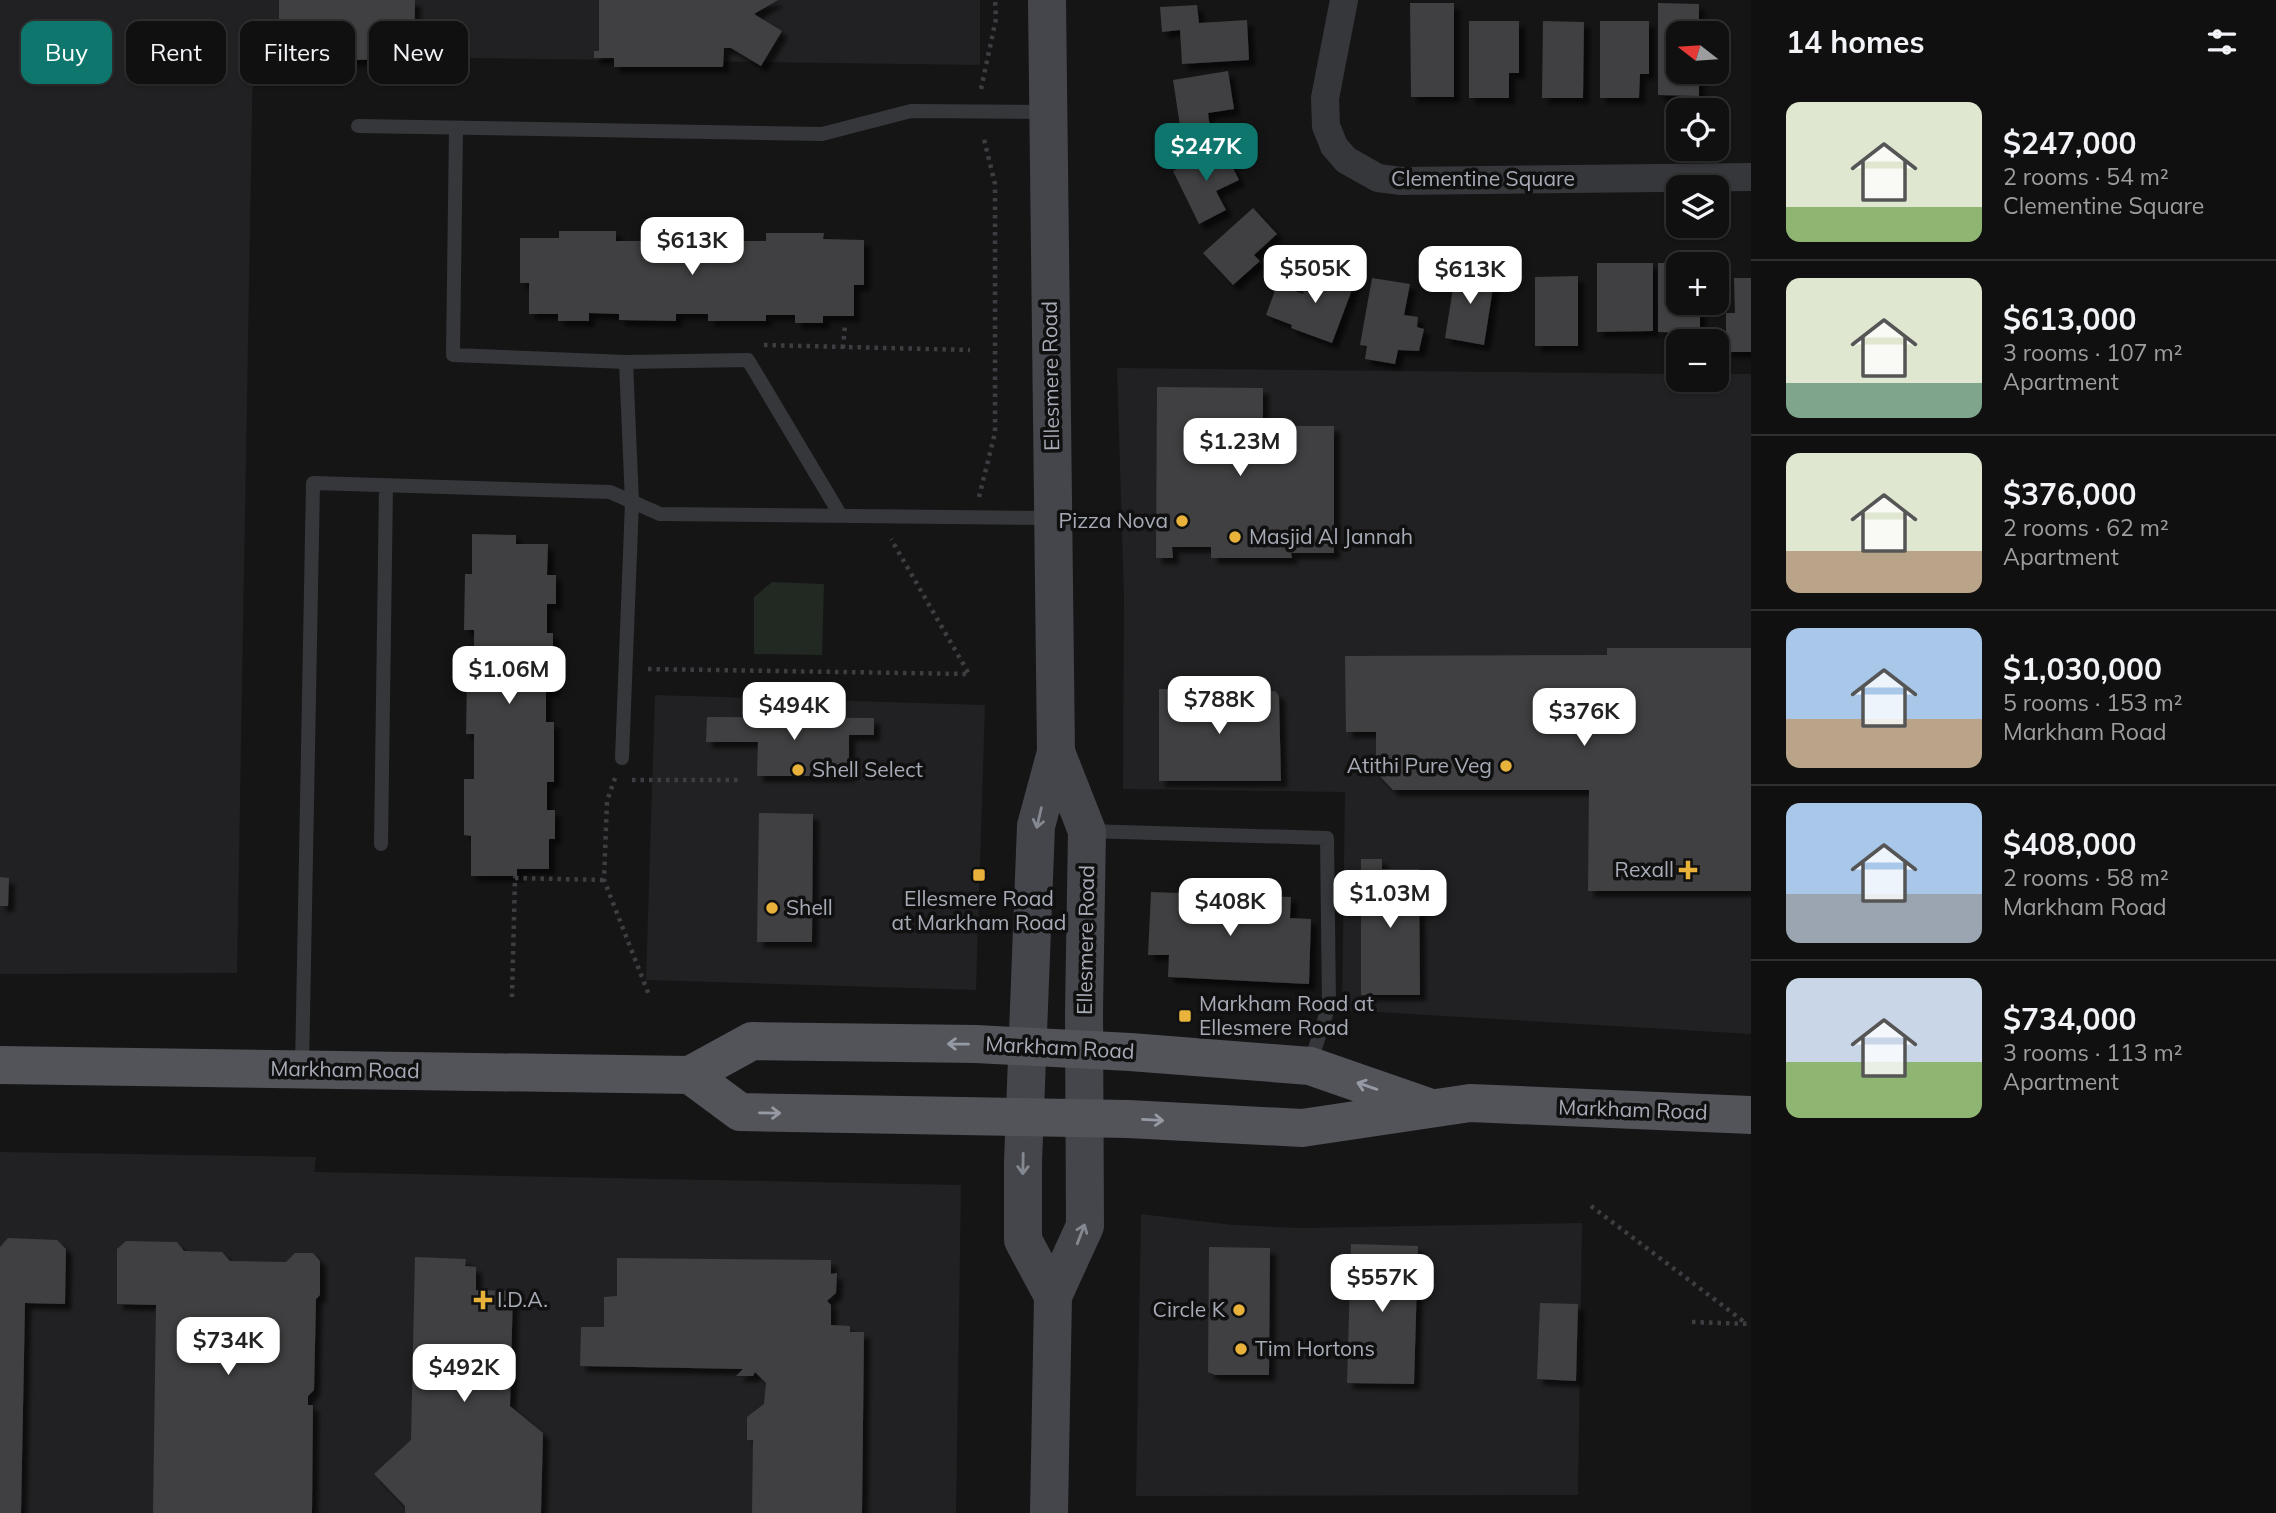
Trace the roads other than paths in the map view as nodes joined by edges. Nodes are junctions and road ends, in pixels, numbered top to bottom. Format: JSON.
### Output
{"nodes":[{"id":1,"x":1047,"y":0,"type":"edge"},
{"id":2,"x":1344,"y":0,"type":"edge"},
{"id":3,"x":1048,"y":113,"type":"junction"},
{"id":4,"x":358,"y":126,"type":"dead end"},
{"id":5,"x":456,"y":128,"type":"junction"},
{"id":6,"x":1751,"y":177,"type":"edge"},
{"id":7,"x":626,"y":362,"type":"junction"},
{"id":8,"x":386,"y":486,"type":"junction"},
{"id":9,"x":632,"y":502,"type":"junction"},
{"id":10,"x":841,"y":516,"type":"junction"},
{"id":11,"x":1053,"y":518,"type":"junction"},
{"id":12,"x":1056,"y":752,"type":"junction"},
{"id":13,"x":622,"y":758,"type":"road end"},
{"id":14,"x":1087,"y":831,"type":"junction"},
{"id":15,"x":381,"y":844,"type":"dead end"},
{"id":16,"x":1026,"y":1047,"type":"junction"},
{"id":17,"x":1085,"y":1049,"type":"junction"},
{"id":18,"x":0,"y":1065,"type":"edge"},
{"id":19,"x":1310,"y":1066,"type":"junction"},
{"id":20,"x":302,"y":1070,"type":"junction"},
{"id":21,"x":690,"y":1075,"type":"junction"},
{"id":22,"x":1431,"y":1108,"type":"junction"},
{"id":23,"x":1751,"y":1115,"type":"edge"},
{"id":24,"x":1024,"y":1116,"type":"junction"},
{"id":25,"x":1085,"y":1118,"type":"junction"},
{"id":26,"x":1053,"y":1296,"type":"junction"},
{"id":27,"x":1049,"y":1513,"type":"edge"}],
"edges":[{"from":1,"to":3,"type":"main road","name":"Ellesmere Road"},
{"from":2,"to":6,"type":"street","name":"Clementine Square"},
{"from":3,"to":5,"type":"lane"},
{"from":3,"to":11,"type":"main road","name":"Ellesmere Road"},
{"from":4,"to":5,"type":"lane"},
{"from":5,"to":7,"type":"lane"},
{"from":7,"to":9,"type":"lane"},
{"from":7,"to":10,"type":"lane"},
{"from":8,"to":9,"type":"lane"},
{"from":8,"to":15,"type":"lane"},
{"from":8,"to":20,"type":"lane"},
{"from":9,"to":10,"type":"lane"},
{"from":9,"to":13,"type":"lane"},
{"from":10,"to":11,"type":"lane"},
{"from":11,"to":12,"type":"main road","name":"Ellesmere Road"},
{"from":12,"to":14,"type":"main road","name":"Ellesmere Road"},
{"from":12,"to":16,"type":"main road","name":"Ellesmere Road","one_way":true},
{"from":14,"to":17,"type":"main road","name":"Ellesmere Road"},
{"from":14,"to":19,"type":"lane"},
{"from":16,"to":17,"type":"main road","name":"Markham Road"},
{"from":16,"to":21,"type":"main road","name":"Markham Road","one_way":true},
{"from":16,"to":24,"type":"main road","name":"Ellesmere Road"},
{"from":17,"to":19,"type":"main road","name":"Markham Road"},
{"from":17,"to":25,"type":"main road","name":"Ellesmere Road"},
{"from":18,"to":20,"type":"main road","name":"Markham Road"},
{"from":22,"to":19,"type":"main road","name":"Markham Road","one_way":true},
{"from":20,"to":21,"type":"main road","name":"Markham Road"},
{"from":21,"to":24,"type":"main road","name":"Markham Road","one_way":true},
{"from":22,"to":23,"type":"main road","name":"Markham Road"},
{"from":25,"to":22,"type":"main road","name":"Markham Road","one_way":true},
{"from":24,"to":25,"type":"main road","name":"Markham Road"},
{"from":24,"to":26,"type":"main road","name":"Ellesmere Road","one_way":true},
{"from":26,"to":25,"type":"main road","name":"Ellesmere Road","one_way":true},
{"from":26,"to":27,"type":"main road","name":"Ellesmere Road"}]}
